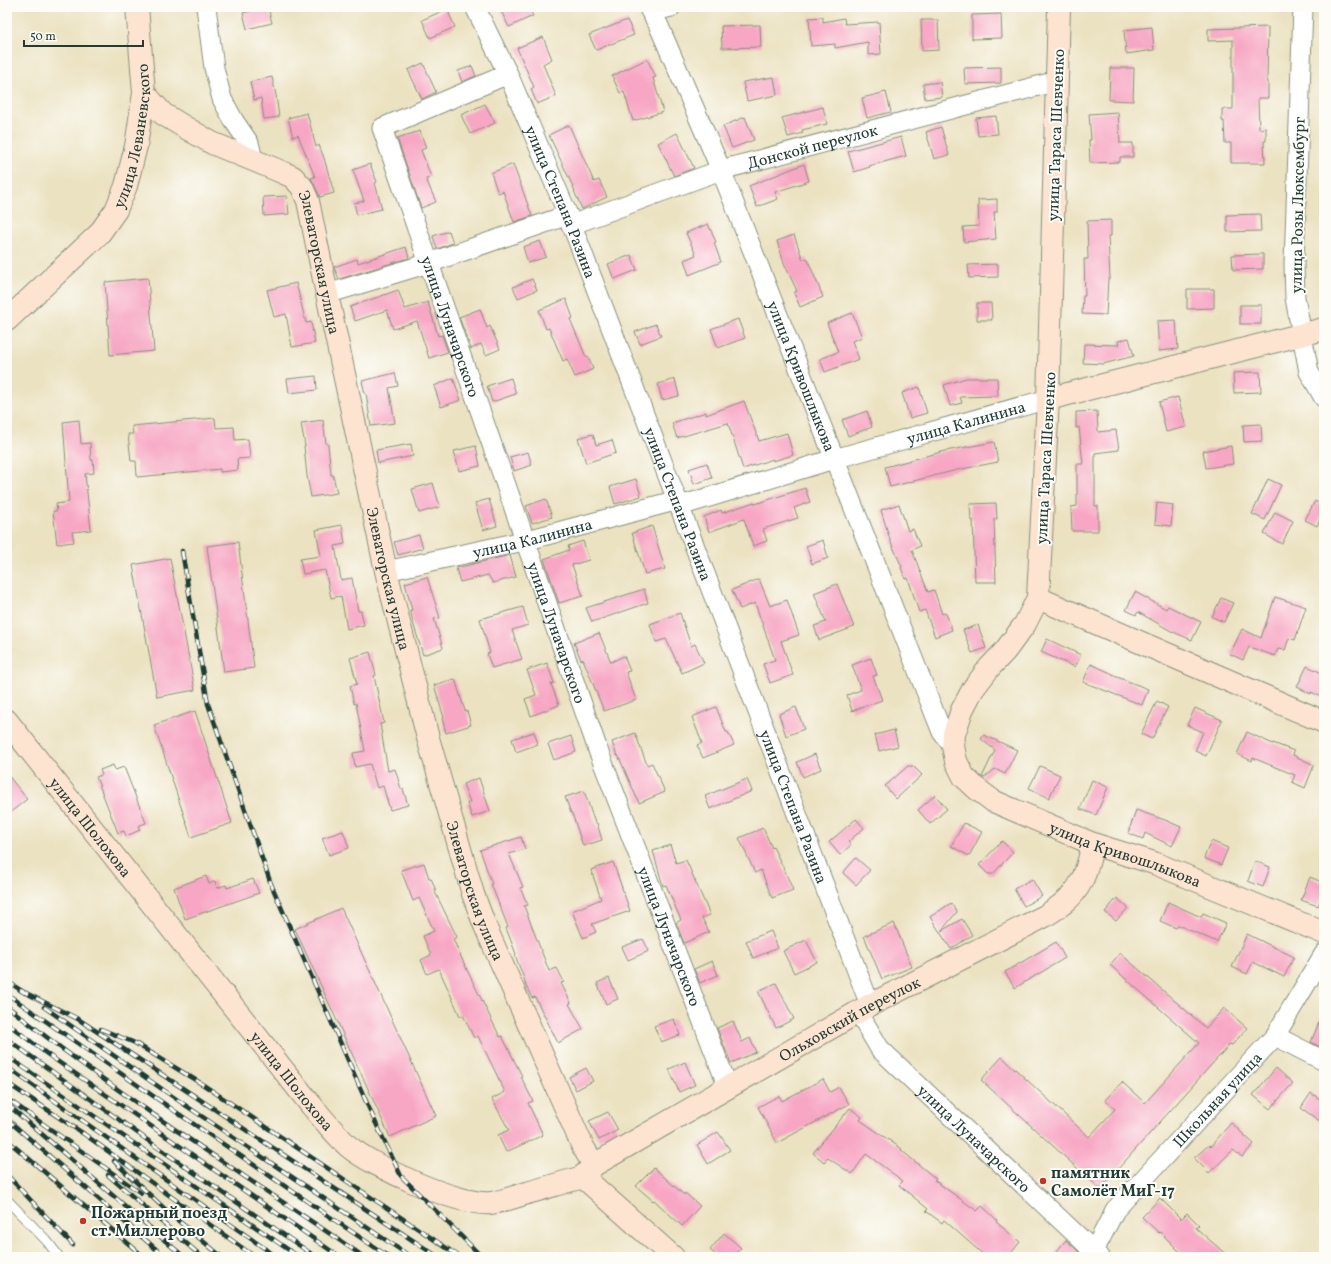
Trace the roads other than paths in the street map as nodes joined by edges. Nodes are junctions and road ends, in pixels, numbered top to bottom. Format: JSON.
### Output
{"nodes":[{"id":1,"x":137,"y":7,"type":"edge"},
{"id":2,"x":206,"y":7,"type":"edge"},
{"id":3,"x":475,"y":7,"type":"edge"},
{"id":4,"x":671,"y":7,"type":"edge"},
{"id":5,"x":1059,"y":7,"type":"edge"},
{"id":6,"x":1304,"y":7,"type":"edge"},
{"id":7,"x":649,"y":9,"type":"edge"},
{"id":8,"x":508,"y":74,"type":"junction"},
{"id":9,"x":1057,"y":80,"type":"junction"},
{"id":10,"x":144,"y":93,"type":"junction"},
{"id":11,"x":249,"y":158,"type":"junction"},
{"id":12,"x":721,"y":170,"type":"junction"},
{"id":13,"x":570,"y":220,"type":"junction"},
{"id":14,"x":429,"y":263,"type":"junction"},
{"id":15,"x":327,"y":294,"type":"junction"},
{"id":16,"x":7,"y":320,"type":"edge"},
{"id":17,"x":1324,"y":329,"type":"edge"},
{"id":18,"x":1302,"y":335,"type":"junction"},
{"id":19,"x":1324,"y":398,"type":"edge"},
{"id":20,"x":1048,"y":399,"type":"junction"},
{"id":21,"x":834,"y":459,"type":"junction"},
{"id":22,"x":679,"y":503,"type":"junction"},
{"id":23,"x":524,"y":541,"type":"junction"},
{"id":24,"x":386,"y":571,"type":"junction"},
{"id":25,"x":1038,"y":598,"type":"junction"},
{"id":26,"x":7,"y":721,"type":"edge"},
{"id":27,"x":1324,"y":722,"type":"edge"},
{"id":28,"x":953,"y":746,"type":"junction"},
{"id":29,"x":1093,"y":844,"type":"junction"},
{"id":30,"x":1324,"y":933,"type":"edge"},
{"id":31,"x":1324,"y":954,"type":"edge"},
{"id":32,"x":864,"y":1009,"type":"junction"},
{"id":33,"x":1275,"y":1036,"type":"junction"},
{"id":34,"x":1324,"y":1061,"type":"edge"},
{"id":35,"x":728,"y":1088,"type":"junction"},
{"id":36,"x":588,"y":1171,"type":"junction"},
{"id":37,"x":7,"y":1200,"type":"edge"},
{"id":38,"x":1094,"y":1255,"type":"edge"},
{"id":39,"x":58,"y":1257,"type":"edge"},
{"id":40,"x":673,"y":1257,"type":"edge"}],
"edges":[{"from":1,"to":10,"type":"street","name":"улица Леваневского"},
{"from":2,"to":11,"type":"street"},
{"from":3,"to":8,"type":"street","name":"улица Степана Разина"},
{"from":4,"to":7,"type":"street"},
{"from":5,"to":9,"type":"street","name":"улица Тараса Шевченко"},
{"from":6,"to":18,"type":"street","name":"улица Розы Люксембург"},
{"from":7,"to":12,"type":"street","name":"улица Кривошлыкова"},
{"from":8,"to":13,"type":"street","name":"улица Степана Разина"},
{"from":8,"to":14,"type":"street","name":"улица Луначарского"},
{"from":9,"to":12,"type":"street","name":"Донской переулок"},
{"from":9,"to":20,"type":"street","name":"улица Тараса Шевченко"},
{"from":10,"to":11,"type":"street","name":"Элеваторская улица"},
{"from":10,"to":16,"type":"street","name":"улица Леваневского"},
{"from":11,"to":15,"type":"street","name":"Элеваторская улица"},
{"from":12,"to":13,"type":"street","name":"Донской переулок"},
{"from":12,"to":21,"type":"street","name":"улица Кривошлыкова"},
{"from":13,"to":14,"type":"street","name":"Донской переулок"},
{"from":13,"to":22,"type":"street","name":"улица Степана Разина"},
{"from":14,"to":15,"type":"street","name":"Донской переулок"},
{"from":14,"to":23,"type":"street","name":"улица Луначарского"},
{"from":15,"to":24,"type":"street","name":"Элеваторская улица"},
{"from":17,"to":18,"type":"street","name":"улица Калинина"},
{"from":18,"to":19,"type":"street","name":"улица Розы Люксембург"},
{"from":18,"to":20,"type":"street","name":"улица Калинина"},
{"from":20,"to":21,"type":"street","name":"улица Калинина"},
{"from":20,"to":25,"type":"street","name":"улица Тараса Шевченко"},
{"from":21,"to":22,"type":"street","name":"улица Калинина"},
{"from":21,"to":28,"type":"street","name":"улица Кривошлыкова"},
{"from":22,"to":23,"type":"street","name":"улица Калинина"},
{"from":22,"to":32,"type":"street","name":"улица Степана Разина"},
{"from":23,"to":24,"type":"street","name":"улица Калинина"},
{"from":23,"to":35,"type":"street","name":"улица Луначарского"},
{"from":24,"to":36,"type":"street","name":"Элеваторская улица"},
{"from":25,"to":27,"type":"street"},
{"from":25,"to":28,"type":"street","name":"улица Кривошлыкова"},
{"from":26,"to":36,"type":"street","name":"улица Шолохова"},
{"from":28,"to":29,"type":"street","name":"улица Кривошлыкова"},
{"from":29,"to":30,"type":"street","name":"улица Кривошлыкова"},
{"from":29,"to":32,"type":"street","name":"Ольховский переулок"},
{"from":31,"to":33,"type":"street","name":"Школьная улица"},
{"from":32,"to":35,"type":"street","name":"Ольховский переулок"},
{"from":32,"to":38,"type":"street","name":"улица Луначарского"},
{"from":33,"to":34,"type":"street"},
{"from":33,"to":38,"type":"street","name":"Школьная улица"},
{"from":35,"to":36,"type":"street","name":"Ольховский переулок"},
{"from":36,"to":40,"type":"street"},
{"from":37,"to":39,"type":"lane"}]}
